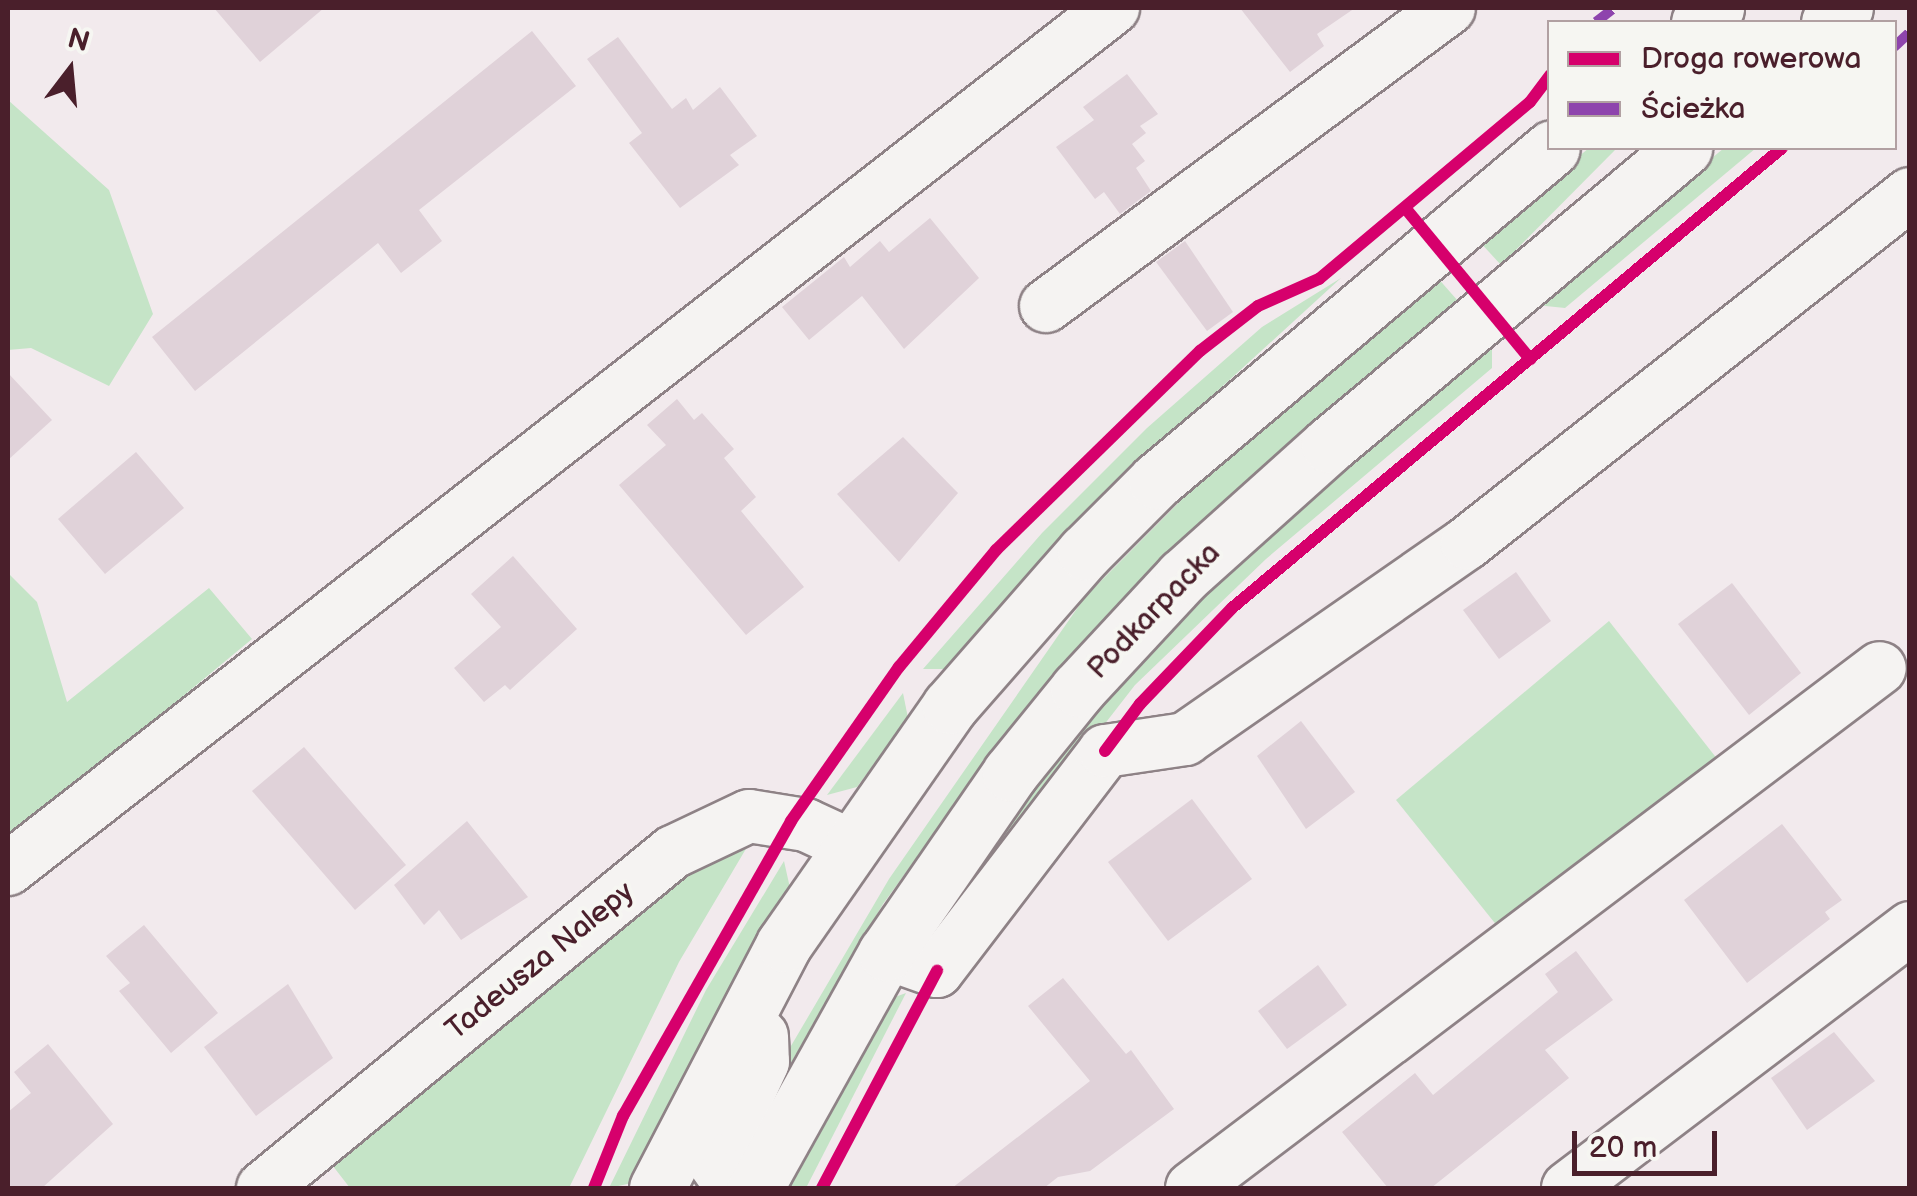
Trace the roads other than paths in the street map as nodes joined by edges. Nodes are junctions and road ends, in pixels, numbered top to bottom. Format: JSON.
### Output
{"nodes":[{"id":1,"x":1113,"y":8,"type":"edge"},
{"id":2,"x":1449,"y":8,"type":"edge"},
{"id":3,"x":1550,"y":150,"type":"edge"},
{"id":4,"x":1682,"y":150,"type":"edge"},
{"id":5,"x":1910,"y":194,"type":"edge"},
{"id":6,"x":1046,"y":306,"type":"dead end"},
{"id":7,"x":1880,"y":668,"type":"dead end"},
{"id":8,"x":847,"y":844,"type":"junction"},
{"id":9,"x":8,"y":869,"type":"edge"},
{"id":10,"x":1910,"y":928,"type":"edge"},
{"id":11,"x":886,"y":953,"type":"junction"},
{"id":12,"x":760,"y":988,"type":"junction"},
{"id":13,"x":760,"y":1179,"type":"edge"},
{"id":14,"x":262,"y":1188,"type":"edge"},
{"id":15,"x":656,"y":1188,"type":"edge"},
{"id":16,"x":1192,"y":1188,"type":"edge"},
{"id":17,"x":1568,"y":1188,"type":"edge"}],
"edges":[{"from":1,"to":9,"type":"street"},
{"from":2,"to":6,"type":"street"},
{"from":3,"to":8,"type":"highway"},
{"from":4,"to":11,"type":"highway","name":"Podkarpacka"},
{"from":5,"to":11,"type":"street"},
{"from":7,"to":16,"type":"street"},
{"from":8,"to":12,"type":"highway"},
{"from":8,"to":14,"type":"street","name":"Tadeusza Nalepy"},
{"from":10,"to":17,"type":"street"},
{"from":11,"to":13,"type":"highway","name":"Podkarpacka"},
{"from":12,"to":13,"type":"highway"},
{"from":12,"to":15,"type":"highway"}]}
